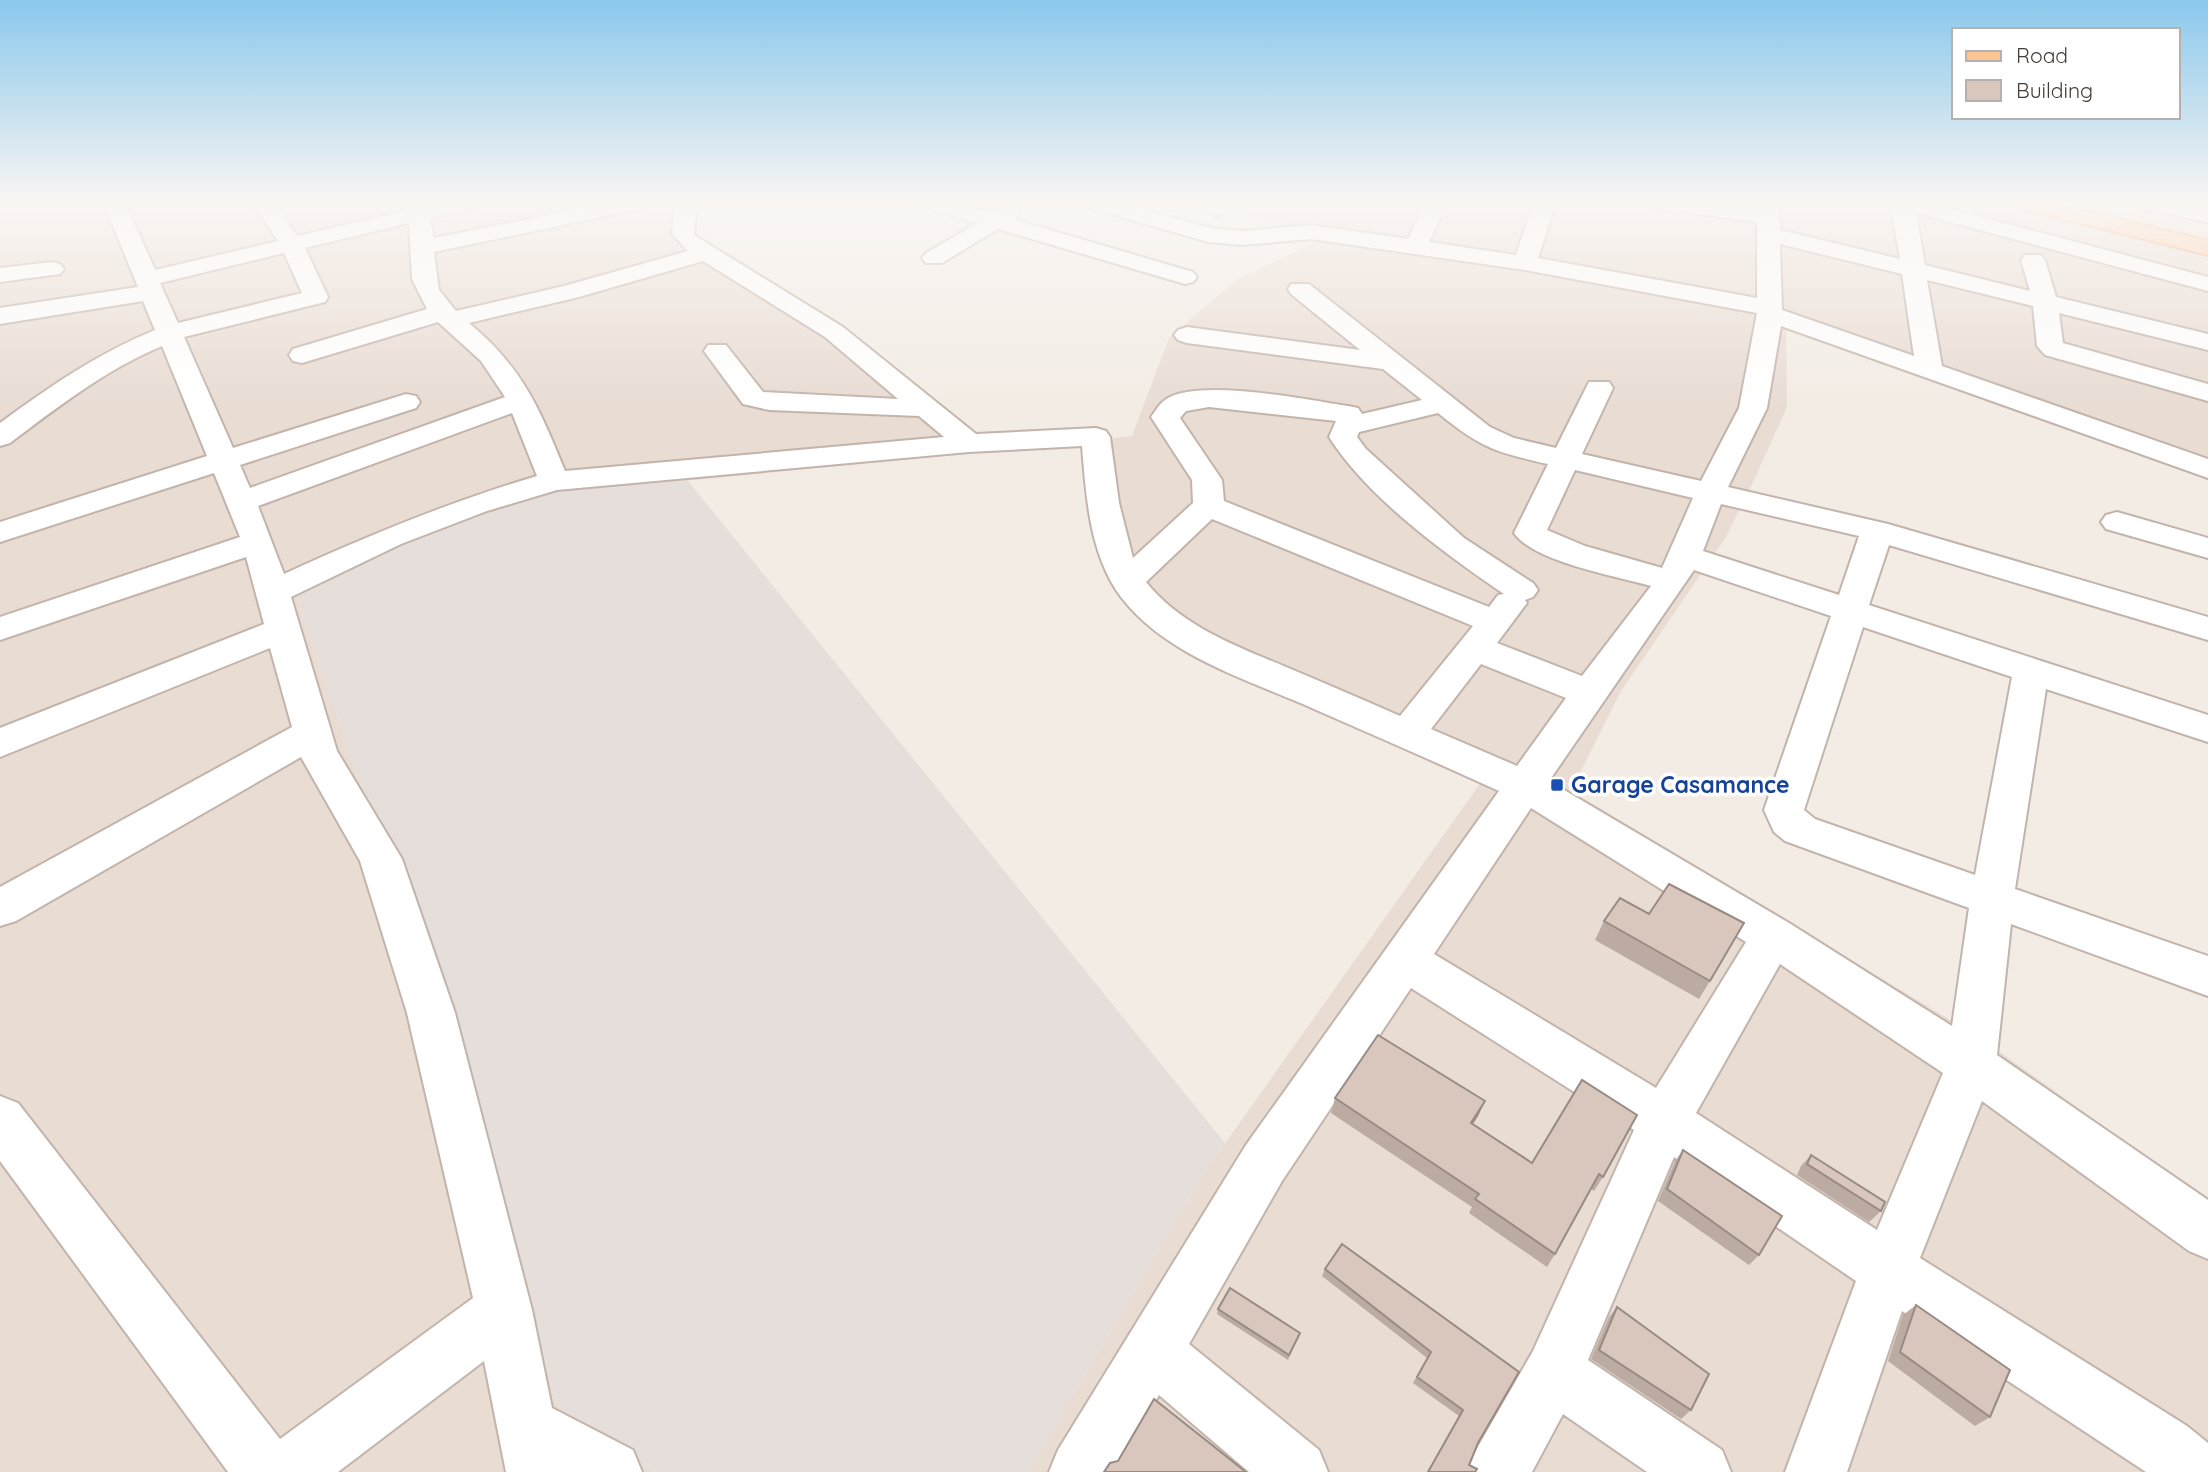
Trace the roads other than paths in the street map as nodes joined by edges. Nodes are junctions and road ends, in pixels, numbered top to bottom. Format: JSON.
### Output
{"nodes":[{"id":1,"x":1916,"y":270,"type":"edge"},
{"id":2,"x":37,"y":271,"type":"edge"},
{"id":3,"x":143,"y":271,"type":"edge"},
{"id":4,"x":200,"y":271,"type":"edge"},
{"id":5,"x":304,"y":271,"type":"edge"},
{"id":6,"x":425,"y":271,"type":"edge"},
{"id":7,"x":557,"y":271,"type":"dead end"},
{"id":8,"x":622,"y":271,"type":"edge"},
{"id":9,"x":645,"y":271,"type":"edge"},
{"id":10,"x":735,"y":271,"type":"edge"},
{"id":11,"x":1167,"y":271,"type":"edge"},
{"id":12,"x":1564,"y":271,"type":"edge"},
{"id":13,"x":1769,"y":271,"type":"edge"},
{"id":14,"x":1919,"y":271,"type":"edge"},
{"id":15,"x":2036,"y":271,"type":"edge"},
{"id":16,"x":2158,"y":271,"type":"edge"},
{"id":17,"x":0,"y":275,"type":"edge"},
{"id":18,"x":627,"y":276,"type":"junction"},
{"id":19,"x":1185,"y":277,"type":"dead end"},
{"id":20,"x":2208,"y":284,"type":"edge"},
{"id":21,"x":149,"y":285,"type":"junction"},
{"id":22,"x":1300,"y":289,"type":"dead end"},
{"id":23,"x":570,"y":292,"type":"junction"},
{"id":24,"x":2045,"y":302,"type":"junction"},
{"id":25,"x":1769,"y":311,"type":"junction"},
{"id":26,"x":0,"y":316,"type":"edge"},
{"id":27,"x":447,"y":316,"type":"junction"},
{"id":28,"x":170,"y":333,"type":"junction"},
{"id":29,"x":1187,"y":335,"type":"dead end"},
{"id":30,"x":2208,"y":342,"type":"edge"},
{"id":31,"x":717,"y":351,"type":"dead end"},
{"id":32,"x":302,"y":355,"type":"dead end"},
{"id":33,"x":1394,"y":362,"type":"junction"},
{"id":34,"x":1929,"y":368,"type":"junction"},
{"id":35,"x":1599,"y":388,"type":"dead end"},
{"id":36,"x":1350,"y":393,"type":"junction"},
{"id":37,"x":2208,"y":393,"type":"edge"},
{"id":38,"x":520,"y":401,"type":"junction"},
{"id":39,"x":406,"y":402,"type":"dead end"},
{"id":40,"x":1445,"y":403,"type":"junction"},
{"id":41,"x":808,"y":404,"type":"junction"},
{"id":42,"x":926,"y":408,"type":"junction"},
{"id":43,"x":0,"y":437,"type":"edge"},
{"id":44,"x":970,"y":443,"type":"junction"},
{"id":45,"x":818,"y":457,"type":"junction"},
{"id":46,"x":224,"y":461,"type":"junction"},
{"id":47,"x":1563,"y":461,"type":"junction"},
{"id":48,"x":2208,"y":469,"type":"edge"},
{"id":49,"x":554,"y":481,"type":"junction"},
{"id":50,"x":1710,"y":493,"type":"junction"},
{"id":51,"x":241,"y":502,"type":"junction"},
{"id":52,"x":1208,"y":506,"type":"junction"},
{"id":53,"x":2117,"y":522,"type":"dead end"},
{"id":54,"x":1877,"y":531,"type":"junction"},
{"id":55,"x":0,"y":532,"type":"edge"},
{"id":56,"x":258,"y":542,"type":"junction"},
{"id":57,"x":1555,"y":547,"type":"junction"},
{"id":58,"x":2208,"y":548,"type":"edge"},
{"id":59,"x":1678,"y":569,"type":"junction"},
{"id":60,"x":1129,"y":580,"type":"junction"},
{"id":61,"x":1521,"y":590,"type":"junction"},
{"id":62,"x":278,"y":611,"type":"junction"},
{"id":63,"x":1853,"y":612,"type":"junction"},
{"id":64,"x":0,"y":629,"type":"edge"},
{"id":65,"x":2208,"y":629,"type":"edge"},
{"id":66,"x":1485,"y":635,"type":"junction"},
{"id":67,"x":2031,"y":670,"type":"junction"},
{"id":68,"x":1589,"y":693,"type":"junction"},
{"id":69,"x":2208,"y":729,"type":"edge"},
{"id":70,"x":1408,"y":733,"type":"junction"},
{"id":71,"x":310,"y":734,"type":"junction"},
{"id":72,"x":0,"y":743,"type":"edge"},
{"id":73,"x":1526,"y":786,"type":"junction"},
{"id":74,"x":1992,"y":899,"type":"junction"},
{"id":75,"x":0,"y":908,"type":"edge"},
{"id":76,"x":1773,"y":936,"type":"junction"},
{"id":77,"x":1405,"y":960,"type":"junction"},
{"id":78,"x":2208,"y":976,"type":"edge"},
{"id":79,"x":1970,"y":1065,"type":"junction"},
{"id":80,"x":0,"y":1120,"type":"edge"},
{"id":81,"x":1664,"y":1121,"type":"junction"},
{"id":82,"x":2208,"y":1232,"type":"edge"},
{"id":83,"x":1888,"y":1270,"type":"junction"},
{"id":84,"x":504,"y":1310,"type":"junction"},
{"id":85,"x":1152,"y":1351,"type":"junction"},
{"id":86,"x":1554,"y":1372,"type":"junction"},
{"id":87,"x":531,"y":1449,"type":"edge"},
{"id":88,"x":2173,"y":1464,"type":"edge"},
{"id":89,"x":267,"y":1472,"type":"edge"},
{"id":90,"x":286,"y":1472,"type":"edge"},
{"id":91,"x":611,"y":1472,"type":"edge"},
{"id":92,"x":1080,"y":1472,"type":"edge"},
{"id":93,"x":1297,"y":1472,"type":"edge"},
{"id":94,"x":1498,"y":1472,"type":"edge"},
{"id":95,"x":1700,"y":1472,"type":"edge"},
{"id":96,"x":1816,"y":1472,"type":"edge"}],
"edges":[{"from":1,"to":34,"type":"street"},
{"from":2,"to":17,"type":"street"},
{"from":3,"to":21,"type":"street"},
{"from":4,"to":21,"type":"street"},
{"from":5,"to":28,"type":"street"},
{"from":6,"to":27,"type":"street"},
{"from":7,"to":23,"type":"street"},
{"from":8,"to":18,"type":"street"},
{"from":9,"to":18,"type":"street"},
{"from":10,"to":42,"type":"street"},
{"from":11,"to":19,"type":"street"},
{"from":12,"to":25,"type":"street"},
{"from":13,"to":25,"type":"street"},
{"from":14,"to":24,"type":"street"},
{"from":15,"to":24,"type":"street"},
{"from":16,"to":20,"type":"street"},
{"from":18,"to":23,"type":"street"},
{"from":21,"to":26,"type":"street"},
{"from":21,"to":28,"type":"street"},
{"from":22,"to":33,"type":"street"},
{"from":23,"to":27,"type":"street"},
{"from":24,"to":30,"type":"street"},
{"from":24,"to":37,"type":"street"},
{"from":25,"to":34,"type":"street"},
{"from":25,"to":50,"type":"street"},
{"from":27,"to":32,"type":"street"},
{"from":27,"to":38,"type":"street"},
{"from":28,"to":43,"type":"street"},
{"from":28,"to":46,"type":"street"},
{"from":29,"to":36,"type":"street"},
{"from":31,"to":41,"type":"street"},
{"from":33,"to":36,"type":"street"},
{"from":33,"to":40,"type":"street"},
{"from":34,"to":48,"type":"street"},
{"from":35,"to":47,"type":"street"},
{"from":36,"to":40,"type":"street"},
{"from":36,"to":52,"type":"street"},
{"from":36,"to":61,"type":"street"},
{"from":38,"to":49,"type":"street"},
{"from":38,"to":51,"type":"street"},
{"from":39,"to":46,"type":"street"},
{"from":40,"to":47,"type":"street"},
{"from":41,"to":42,"type":"street"},
{"from":41,"to":45,"type":"street"},
{"from":42,"to":44,"type":"street"},
{"from":44,"to":45,"type":"street"},
{"from":44,"to":60,"type":"street"},
{"from":45,"to":49,"type":"street"},
{"from":46,"to":51,"type":"street"},
{"from":46,"to":55,"type":"street"},
{"from":47,"to":50,"type":"street"},
{"from":47,"to":57,"type":"street"},
{"from":49,"to":62,"type":"street"},
{"from":50,"to":54,"type":"street"},
{"from":50,"to":59,"type":"street"},
{"from":51,"to":56,"type":"street"},
{"from":52,"to":60,"type":"street"},
{"from":52,"to":66,"type":"street"},
{"from":53,"to":58,"type":"street"},
{"from":54,"to":63,"type":"street"},
{"from":54,"to":65,"type":"street"},
{"from":56,"to":62,"type":"street"},
{"from":56,"to":64,"type":"street"},
{"from":57,"to":59,"type":"street"},
{"from":57,"to":61,"type":"street"},
{"from":59,"to":63,"type":"street"},
{"from":59,"to":68,"type":"street"},
{"from":60,"to":70,"type":"street"},
{"from":61,"to":66,"type":"street"},
{"from":62,"to":71,"type":"street"},
{"from":62,"to":72,"type":"street"},
{"from":63,"to":67,"type":"street"},
{"from":63,"to":74,"type":"street"},
{"from":66,"to":68,"type":"street"},
{"from":66,"to":70,"type":"street"},
{"from":67,"to":69,"type":"street"},
{"from":67,"to":74,"type":"street"},
{"from":68,"to":73,"type":"street"},
{"from":70,"to":73,"type":"street"},
{"from":71,"to":75,"type":"street"},
{"from":71,"to":84,"type":"street"},
{"from":73,"to":76,"type":"street"},
{"from":73,"to":77,"type":"street"},
{"from":74,"to":78,"type":"street"},
{"from":74,"to":79,"type":"street"},
{"from":76,"to":79,"type":"street"},
{"from":76,"to":81,"type":"street"},
{"from":77,"to":81,"type":"street"},
{"from":77,"to":85,"type":"street"},
{"from":79,"to":82,"type":"street"},
{"from":79,"to":83,"type":"street"},
{"from":80,"to":89,"type":"street"},
{"from":81,"to":83,"type":"street"},
{"from":81,"to":86,"type":"street"},
{"from":83,"to":88,"type":"street"},
{"from":83,"to":96,"type":"street"},
{"from":84,"to":87,"type":"street"},
{"from":84,"to":90,"type":"street"},
{"from":85,"to":92,"type":"street"},
{"from":85,"to":93,"type":"street"},
{"from":86,"to":94,"type":"street"},
{"from":86,"to":95,"type":"street"},
{"from":87,"to":91,"type":"street"}]}
